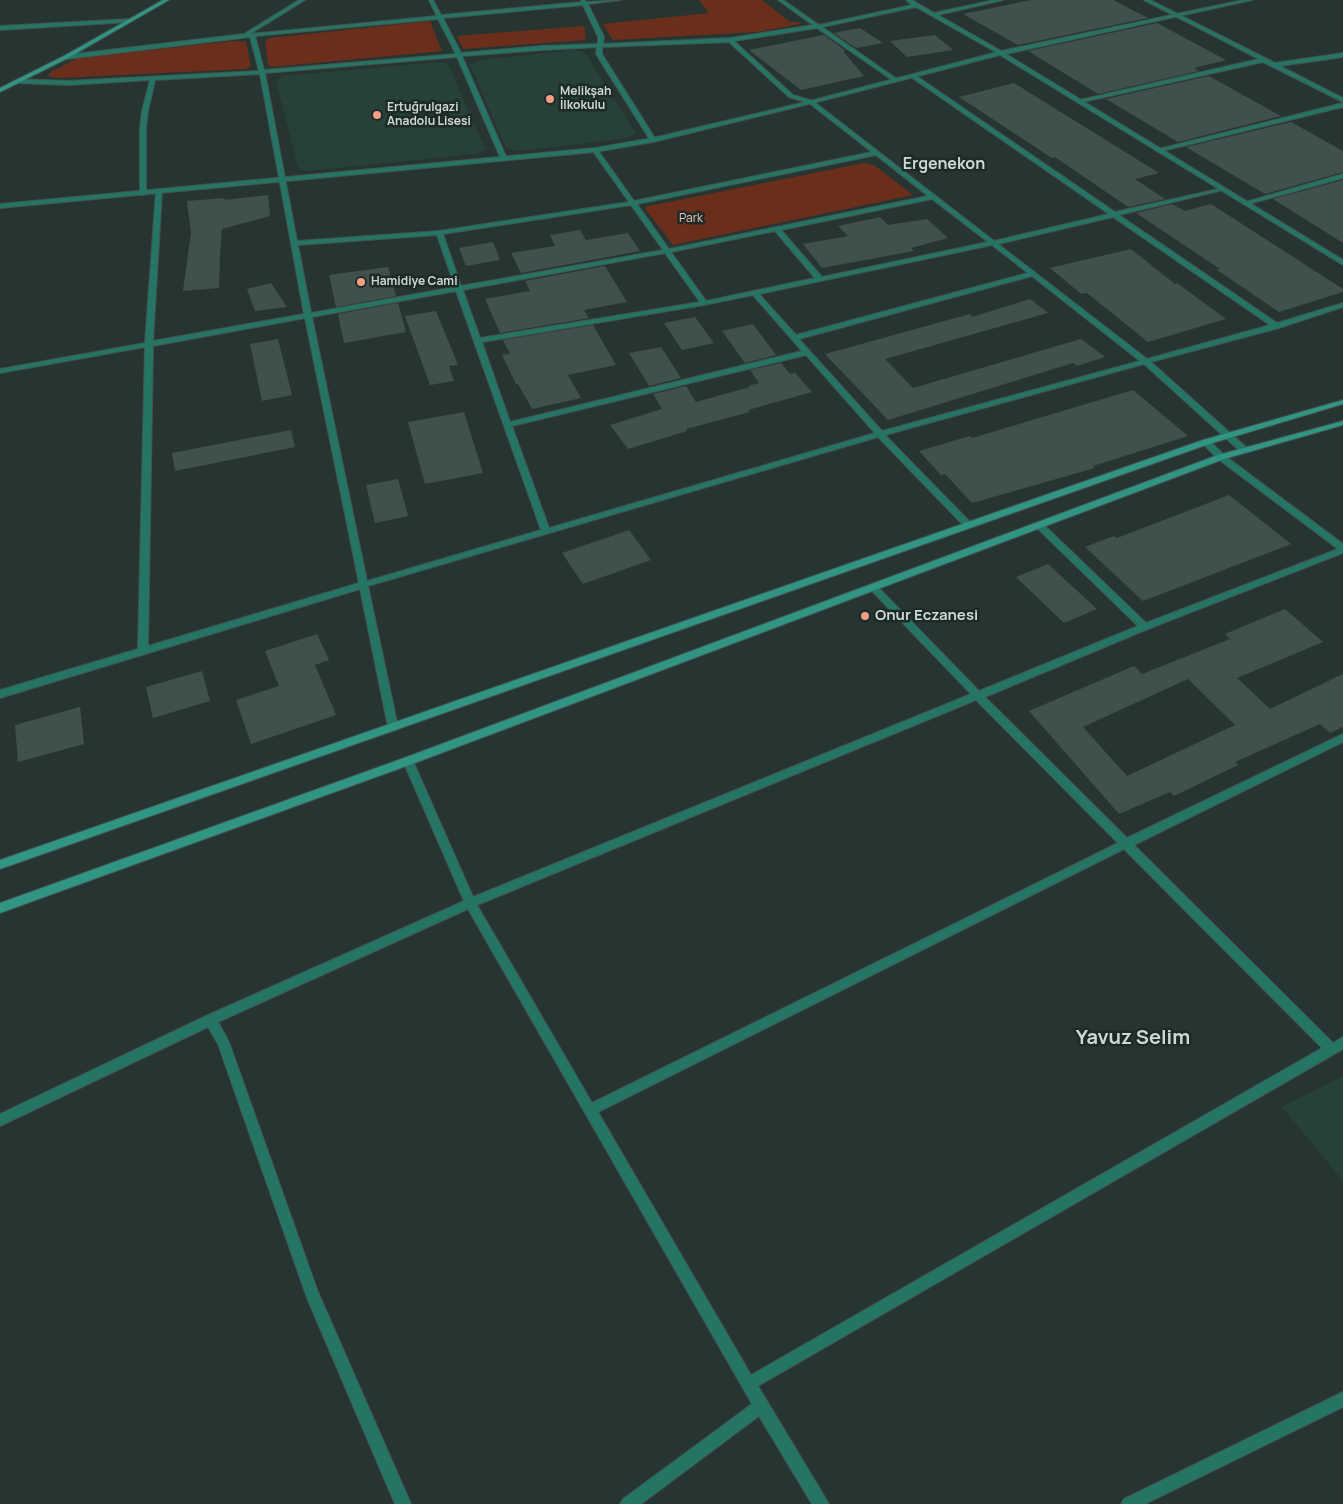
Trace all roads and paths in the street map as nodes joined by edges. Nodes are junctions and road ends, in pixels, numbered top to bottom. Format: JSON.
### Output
{"nodes":[{"id":1,"x":167,"y":0,"type":"edge"},
{"id":2,"x":303,"y":0,"type":"edge"},
{"id":3,"x":431,"y":0,"type":"edge"},
{"id":4,"x":619,"y":0,"type":"edge"},
{"id":5,"x":780,"y":0,"type":"edge"},
{"id":6,"x":908,"y":0,"type":"edge"},
{"id":7,"x":1001,"y":0,"type":"edge"},
{"id":8,"x":1146,"y":0,"type":"edge"},
{"id":9,"x":1250,"y":0,"type":"edge"},
{"id":10,"x":1238,"y":1,"type":"edge"},
{"id":11,"x":584,"y":2,"type":"edge"},
{"id":12,"x":917,"y":5,"type":"junction"},
{"id":13,"x":934,"y":14,"type":"junction"},
{"id":14,"x":1174,"y":15,"type":"junction"},
{"id":15,"x":440,"y":18,"type":"junction"},
{"id":16,"x":129,"y":20,"type":"junction"},
{"id":17,"x":819,"y":26,"type":"junction"},
{"id":18,"x":0,"y":28,"type":"edge"},
{"id":19,"x":252,"y":35,"type":"junction"},
{"id":20,"x":243,"y":36,"type":"junction"},
{"id":21,"x":730,"y":40,"type":"junction"},
{"id":22,"x":600,"y":45,"type":"junction"},
{"id":23,"x":1001,"y":53,"type":"junction"},
{"id":24,"x":459,"y":55,"type":"junction"},
{"id":25,"x":1343,"y":55,"type":"edge"},
{"id":26,"x":66,"y":57,"type":"junction"},
{"id":27,"x":1263,"y":60,"type":"junction"},
{"id":28,"x":1274,"y":65,"type":"junction"},
{"id":29,"x":262,"y":72,"type":"junction"},
{"id":30,"x":913,"y":76,"type":"junction"},
{"id":31,"x":153,"y":78,"type":"junction"},
{"id":32,"x":895,"y":80,"type":"junction"},
{"id":33,"x":18,"y":82,"type":"junction"},
{"id":34,"x":0,"y":90,"type":"edge"},
{"id":35,"x":1343,"y":100,"type":"edge"},
{"id":36,"x":812,"y":102,"type":"junction"},
{"id":37,"x":1080,"y":102,"type":"junction"},
{"id":38,"x":1343,"y":105,"type":"edge"},
{"id":39,"x":653,"y":140,"type":"junction"},
{"id":40,"x":594,"y":150,"type":"junction"},
{"id":41,"x":1158,"y":150,"type":"junction"},
{"id":42,"x":878,"y":152,"type":"junction"},
{"id":43,"x":504,"y":158,"type":"junction"},
{"id":44,"x":1343,"y":176,"type":"edge"},
{"id":45,"x":283,"y":180,"type":"junction"},
{"id":46,"x":1221,"y":189,"type":"junction"},
{"id":47,"x":159,"y":191,"type":"junction"},
{"id":48,"x":143,"y":193,"type":"junction"},
{"id":49,"x":933,"y":196,"type":"junction"},
{"id":50,"x":633,"y":203,"type":"junction"},
{"id":51,"x":1245,"y":203,"type":"junction"},
{"id":52,"x":0,"y":206,"type":"edge"},
{"id":53,"x":1114,"y":214,"type":"junction"},
{"id":54,"x":776,"y":228,"type":"junction"},
{"id":55,"x":439,"y":232,"type":"junction"},
{"id":56,"x":295,"y":243,"type":"junction"},
{"id":57,"x":993,"y":243,"type":"junction"},
{"id":58,"x":666,"y":251,"type":"junction"},
{"id":59,"x":1343,"y":263,"type":"edge"},
{"id":60,"x":1033,"y":274,"type":"junction"},
{"id":61,"x":820,"y":279,"type":"junction"},
{"id":62,"x":459,"y":288,"type":"junction"},
{"id":63,"x":754,"y":292,"type":"junction"},
{"id":64,"x":704,"y":303,"type":"junction"},
{"id":65,"x":1343,"y":305,"type":"edge"},
{"id":66,"x":308,"y":315,"type":"junction"},
{"id":67,"x":1276,"y":326,"type":"junction"},
{"id":68,"x":794,"y":338,"type":"junction"},
{"id":69,"x":477,"y":341,"type":"junction"},
{"id":70,"x":149,"y":344,"type":"junction"},
{"id":71,"x":807,"y":352,"type":"junction"},
{"id":72,"x":1145,"y":361,"type":"junction"},
{"id":73,"x":0,"y":371,"type":"edge"},
{"id":74,"x":1343,"y":402,"type":"edge"},
{"id":75,"x":1343,"y":423,"type":"edge"},
{"id":76,"x":507,"y":425,"type":"junction"},
{"id":77,"x":880,"y":434,"type":"junction"},
{"id":78,"x":1228,"y":435,"type":"junction"},
{"id":79,"x":1206,"y":442,"type":"junction"},
{"id":80,"x":1244,"y":450,"type":"junction"},
{"id":81,"x":1221,"y":457,"type":"junction"},
{"id":82,"x":968,"y":525,"type":"junction"},
{"id":83,"x":1039,"y":525,"type":"junction"},
{"id":84,"x":546,"y":532,"type":"junction"},
{"id":85,"x":1343,"y":549,"type":"edge"},
{"id":86,"x":363,"y":585,"type":"junction"},
{"id":87,"x":873,"y":587,"type":"junction"},
{"id":88,"x":1145,"y":627,"type":"junction"},
{"id":89,"x":143,"y":651,"type":"junction"},
{"id":90,"x":0,"y":694,"type":"edge"},
{"id":91,"x":978,"y":696,"type":"junction"},
{"id":92,"x":393,"y":727,"type":"junction"},
{"id":93,"x":1343,"y":738,"type":"edge"},
{"id":94,"x":408,"y":761,"type":"junction"},
{"id":95,"x":1125,"y":844,"type":"junction"},
{"id":96,"x":0,"y":865,"type":"edge"},
{"id":97,"x":470,"y":903,"type":"junction"},
{"id":98,"x":0,"y":908,"type":"edge"},
{"id":99,"x":210,"y":1020,"type":"junction"},
{"id":100,"x":1338,"y":1047,"type":"edge"},
{"id":101,"x":590,"y":1110,"type":"junction"},
{"id":102,"x":0,"y":1120,"type":"edge"},
{"id":103,"x":748,"y":1384,"type":"junction"},
{"id":104,"x":1343,"y":1399,"type":"edge"},
{"id":105,"x":761,"y":1406,"type":"junction"},
{"id":106,"x":403,"y":1504,"type":"edge"},
{"id":107,"x":628,"y":1504,"type":"edge"},
{"id":108,"x":820,"y":1504,"type":"edge"},
{"id":109,"x":1129,"y":1504,"type":"edge"}],
"edges":[{"from":1,"to":16,"type":"main road"},
{"from":2,"to":20,"type":"street"},
{"from":3,"to":15,"type":"street"},
{"from":4,"to":11,"type":"street"},
{"from":5,"to":17,"type":"street"},
{"from":6,"to":12,"type":"street"},
{"from":7,"to":13,"type":"street"},
{"from":8,"to":14,"type":"street"},
{"from":9,"to":10,"type":"street"},
{"from":10,"to":14,"type":"street"},
{"from":11,"to":15,"type":"street"},
{"from":11,"to":22,"type":"street"},
{"from":12,"to":13,"type":"street"},
{"from":12,"to":17,"type":"street"},
{"from":13,"to":23,"type":"street"},
{"from":14,"to":23,"type":"street"},
{"from":14,"to":27,"type":"street"},
{"from":15,"to":19,"type":"street"},
{"from":15,"to":24,"type":"street"},
{"from":16,"to":18,"type":"street"},
{"from":16,"to":26,"type":"main road"},
{"from":17,"to":21,"type":"street"},
{"from":17,"to":32,"type":"street"},
{"from":19,"to":20,"type":"street"},
{"from":19,"to":29,"type":"street"},
{"from":20,"to":26,"type":"street"},
{"from":21,"to":22,"type":"street"},
{"from":21,"to":36,"type":"street"},
{"from":22,"to":24,"type":"street"},
{"from":22,"to":39,"type":"street"},
{"from":23,"to":30,"type":"street"},
{"from":23,"to":37,"type":"street"},
{"from":24,"to":29,"type":"street"},
{"from":24,"to":43,"type":"street"},
{"from":25,"to":28,"type":"street"},
{"from":26,"to":33,"type":"main road"},
{"from":27,"to":28,"type":"street"},
{"from":27,"to":37,"type":"street"},
{"from":28,"to":35,"type":"street"},
{"from":29,"to":31,"type":"street"},
{"from":29,"to":45,"type":"street"},
{"from":30,"to":32,"type":"street"},
{"from":30,"to":53,"type":"street"},
{"from":31,"to":33,"type":"street"},
{"from":31,"to":48,"type":"street"},
{"from":32,"to":36,"type":"street"},
{"from":33,"to":34,"type":"main road"},
{"from":36,"to":39,"type":"street"},
{"from":36,"to":42,"type":"street"},
{"from":37,"to":41,"type":"street"},
{"from":38,"to":41,"type":"street"},
{"from":39,"to":40,"type":"street"},
{"from":40,"to":43,"type":"street"},
{"from":40,"to":50,"type":"street"},
{"from":41,"to":46,"type":"street"},
{"from":42,"to":49,"type":"street"},
{"from":42,"to":50,"type":"street"},
{"from":43,"to":45,"type":"street"},
{"from":44,"to":51,"type":"street"},
{"from":45,"to":47,"type":"street"},
{"from":45,"to":56,"type":"street"},
{"from":46,"to":51,"type":"street"},
{"from":46,"to":53,"type":"street"},
{"from":47,"to":48,"type":"street"},
{"from":47,"to":70,"type":"street"},
{"from":48,"to":52,"type":"street"},
{"from":49,"to":54,"type":"street"},
{"from":49,"to":57,"type":"street"},
{"from":50,"to":55,"type":"street"},
{"from":50,"to":58,"type":"street"},
{"from":51,"to":59,"type":"street"},
{"from":53,"to":57,"type":"street"},
{"from":53,"to":67,"type":"street"},
{"from":54,"to":58,"type":"street"},
{"from":54,"to":61,"type":"street"},
{"from":55,"to":56,"type":"street"},
{"from":55,"to":62,"type":"street"},
{"from":56,"to":66,"type":"street"},
{"from":57,"to":60,"type":"street"},
{"from":57,"to":61,"type":"street"},
{"from":58,"to":62,"type":"street"},
{"from":58,"to":64,"type":"street"},
{"from":60,"to":68,"type":"street"},
{"from":60,"to":72,"type":"street"},
{"from":61,"to":63,"type":"street"},
{"from":62,"to":66,"type":"street"},
{"from":62,"to":69,"type":"street"},
{"from":63,"to":64,"type":"street"},
{"from":63,"to":68,"type":"street"},
{"from":64,"to":69,"type":"street"},
{"from":65,"to":67,"type":"street"},
{"from":66,"to":70,"type":"street"},
{"from":66,"to":86,"type":"street"},
{"from":67,"to":72,"type":"street"},
{"from":68,"to":71,"type":"street"},
{"from":69,"to":76,"type":"street"},
{"from":70,"to":73,"type":"street"},
{"from":70,"to":89,"type":"street"},
{"from":71,"to":76,"type":"street"},
{"from":71,"to":77,"type":"street"},
{"from":72,"to":77,"type":"street"},
{"from":72,"to":78,"type":"street"},
{"from":74,"to":78,"type":"main road"},
{"from":75,"to":80,"type":"main road"},
{"from":76,"to":84,"type":"street"},
{"from":77,"to":82,"type":"street"},
{"from":77,"to":84,"type":"street"},
{"from":78,"to":79,"type":"main road"},
{"from":78,"to":80,"type":"street"},
{"from":79,"to":81,"type":"street"},
{"from":79,"to":82,"type":"main road"},
{"from":80,"to":81,"type":"main road"},
{"from":81,"to":83,"type":"main road"},
{"from":81,"to":85,"type":"street"},
{"from":82,"to":92,"type":"main road"},
{"from":83,"to":87,"type":"main road"},
{"from":83,"to":88,"type":"street"},
{"from":84,"to":86,"type":"street"},
{"from":85,"to":88,"type":"street"},
{"from":86,"to":89,"type":"street"},
{"from":86,"to":92,"type":"street"},
{"from":87,"to":91,"type":"street"},
{"from":87,"to":94,"type":"main road"},
{"from":88,"to":91,"type":"street"},
{"from":89,"to":90,"type":"street"},
{"from":91,"to":95,"type":"street"},
{"from":91,"to":97,"type":"street"},
{"from":92,"to":96,"type":"main road"},
{"from":93,"to":95,"type":"street"},
{"from":94,"to":97,"type":"street"},
{"from":94,"to":98,"type":"main road"},
{"from":95,"to":100,"type":"street"},
{"from":95,"to":101,"type":"street"},
{"from":97,"to":99,"type":"street"},
{"from":97,"to":101,"type":"street"},
{"from":99,"to":102,"type":"street"},
{"from":99,"to":106,"type":"street"},
{"from":100,"to":103,"type":"street"},
{"from":101,"to":103,"type":"street"},
{"from":103,"to":105,"type":"street"},
{"from":104,"to":109,"type":"street"},
{"from":105,"to":107,"type":"street"},
{"from":105,"to":108,"type":"street"}]}
